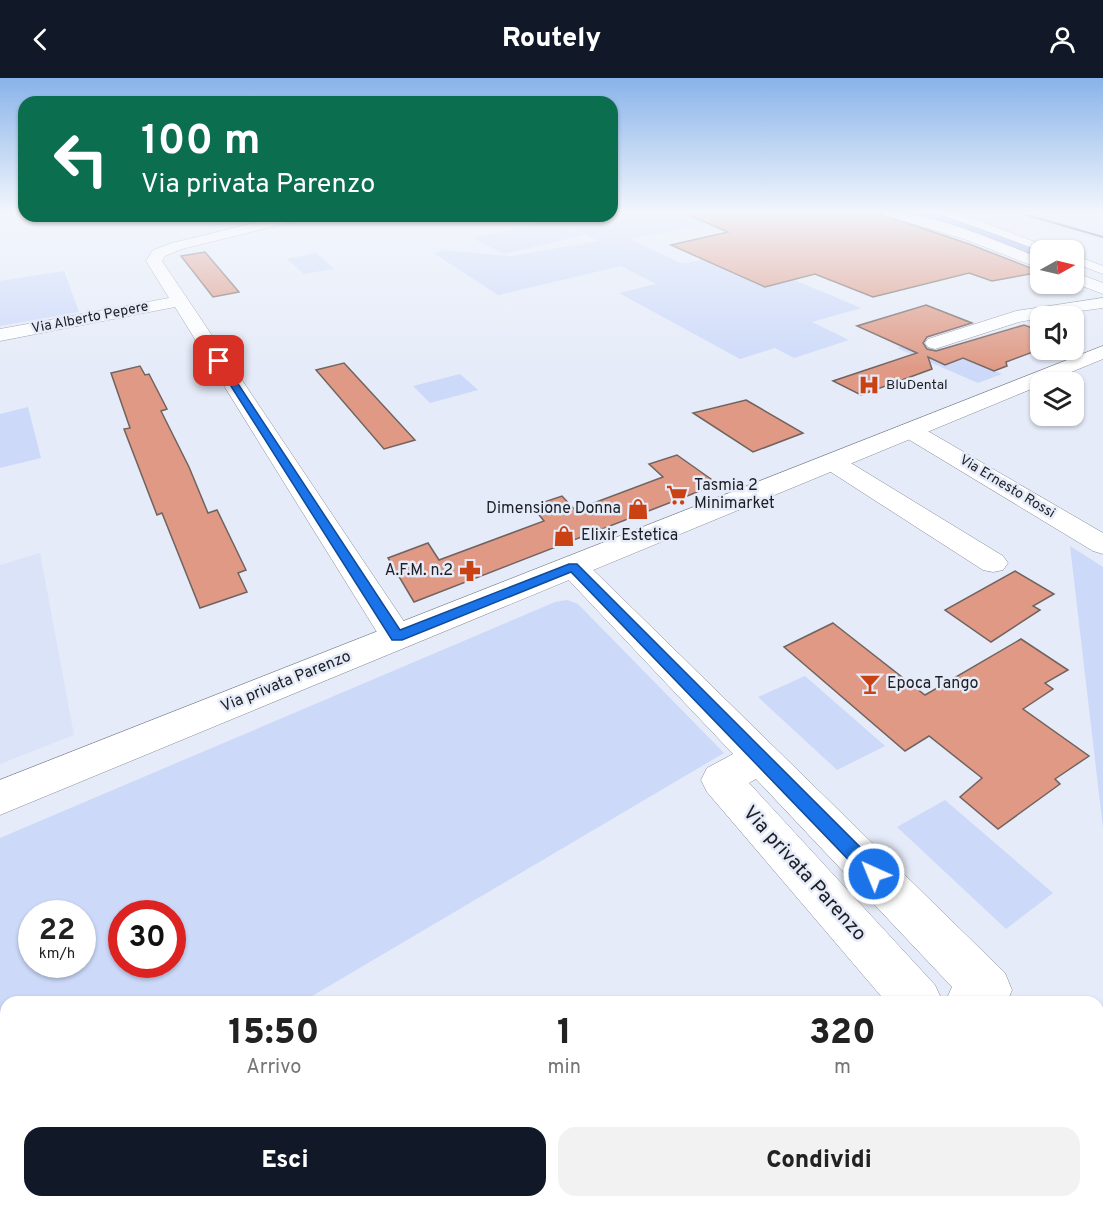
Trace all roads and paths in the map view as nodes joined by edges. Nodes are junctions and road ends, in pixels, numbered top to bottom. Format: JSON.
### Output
{"nodes":[{"id":1,"x":156,"y":265,"type":"edge"},
{"id":2,"x":1084,"y":281,"type":"edge"},
{"id":3,"x":1103,"y":289,"type":"edge"},
{"id":4,"x":180,"y":301,"type":"junction"},
{"id":5,"x":1103,"y":303,"type":"edge"},
{"id":6,"x":0,"y":335,"type":"edge"},
{"id":7,"x":935,"y":343,"type":"dead end"},
{"id":8,"x":1103,"y":352,"type":"edge"},
{"id":9,"x":911,"y":430,"type":"junction"},
{"id":10,"x":832,"y":462,"type":"junction"},
{"id":11,"x":1103,"y":545,"type":"edge"},
{"id":12,"x":993,"y":563,"type":"dead end"},
{"id":13,"x":573,"y":567,"type":"junction"},
{"id":14,"x":397,"y":637,"type":"junction"},
{"id":15,"x":761,"y":758,"type":"junction"},
{"id":16,"x":0,"y":798,"type":"edge"},
{"id":17,"x":913,"y":996,"type":"edge"},
{"id":18,"x":979,"y":996,"type":"edge"}],
"edges":[{"from":1,"to":4,"type":"street"},
{"from":2,"to":3,"type":"street"},
{"from":4,"to":6,"type":"street","name":"Via Alberto Pepere"},
{"from":4,"to":14,"type":"street"},
{"from":5,"to":7,"type":"street"},
{"from":8,"to":9,"type":"street","name":"Via privata Parenzo"},
{"from":9,"to":10,"type":"street","name":"Via privata Parenzo"},
{"from":9,"to":11,"type":"street","name":"Via Ernesto Rossi"},
{"from":10,"to":12,"type":"street"},
{"from":10,"to":13,"type":"street","name":"Via privata Parenzo"},
{"from":13,"to":14,"type":"street","name":"Via privata Parenzo"},
{"from":13,"to":15,"type":"street"},
{"from":14,"to":16,"type":"street","name":"Via privata Parenzo"},
{"from":15,"to":17,"type":"street","name":"Via privata Parenzo"},
{"from":15,"to":18,"type":"street"}]}
